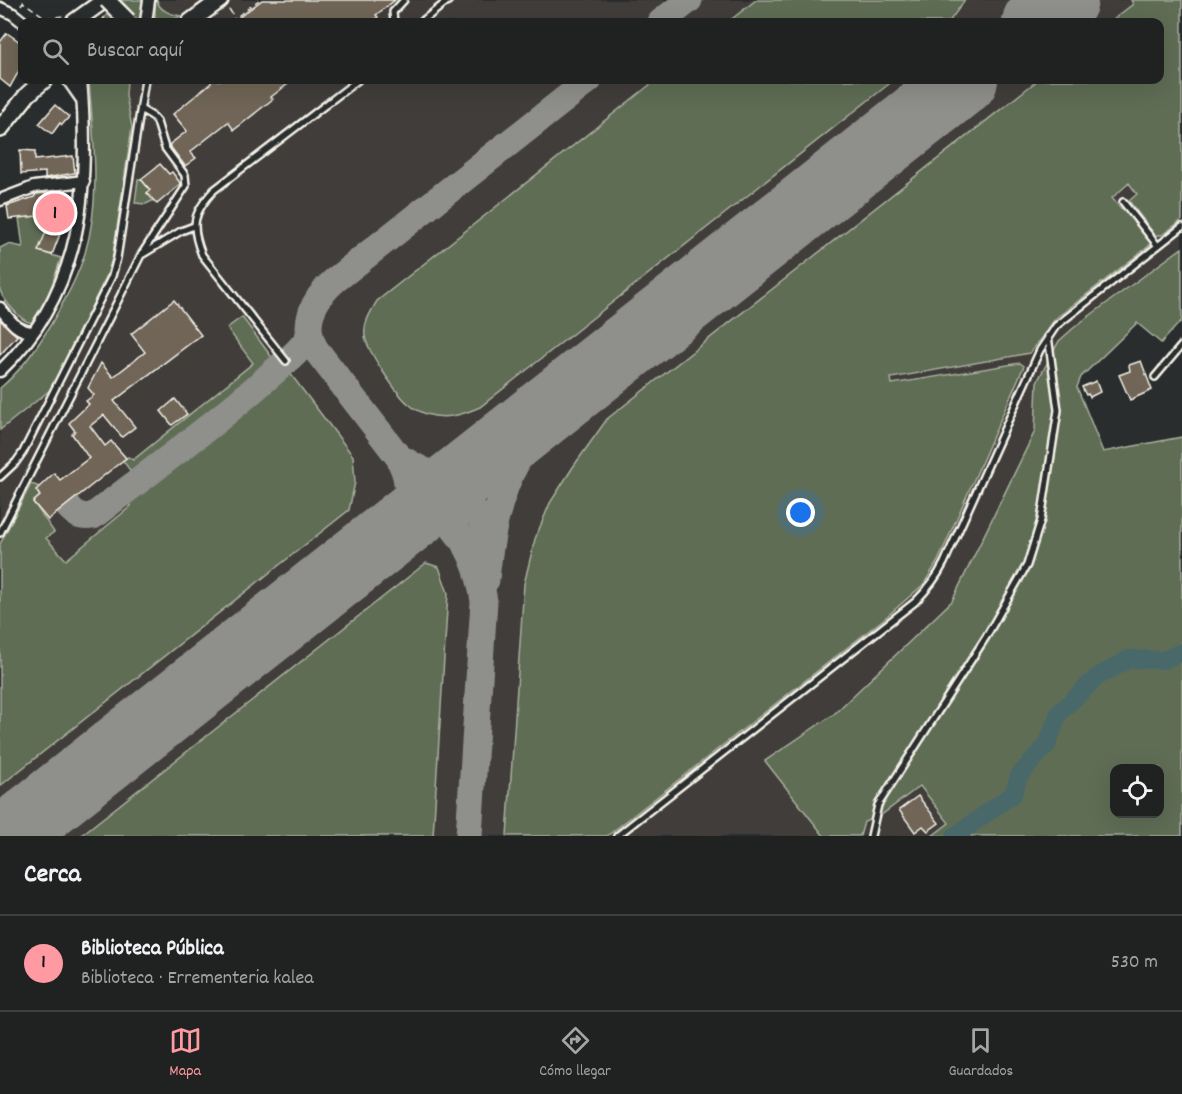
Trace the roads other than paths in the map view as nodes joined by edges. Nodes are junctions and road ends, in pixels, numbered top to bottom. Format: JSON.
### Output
{"nodes":[{"id":1,"x":220,"y":0,"type":"edge"},
{"id":2,"x":405,"y":0,"type":"edge"},
{"id":3,"x":449,"y":0,"type":"edge"},
{"id":4,"x":103,"y":2,"type":"edge"},
{"id":5,"x":148,"y":2,"type":"edge"},
{"id":6,"x":0,"y":8,"type":"edge"},
{"id":7,"x":13,"y":14,"type":"junction"},
{"id":8,"x":18,"y":18,"type":"edge"},
{"id":9,"x":20,"y":18,"type":"edge"},
{"id":10,"x":74,"y":18,"type":"edge"},
{"id":11,"x":92,"y":18,"type":"edge"},
{"id":12,"x":125,"y":18,"type":"edge"},
{"id":13,"x":146,"y":18,"type":"edge"},
{"id":14,"x":154,"y":18,"type":"edge"},
{"id":15,"x":195,"y":18,"type":"edge"},
{"id":16,"x":392,"y":18,"type":"edge"},
{"id":17,"x":426,"y":18,"type":"edge"},
{"id":18,"x":32,"y":84,"type":"edge"},
{"id":19,"x":39,"y":84,"type":"edge"},
{"id":20,"x":71,"y":84,"type":"edge"},
{"id":21,"x":81,"y":84,"type":"edge"},
{"id":22,"x":145,"y":84,"type":"edge"},
{"id":23,"x":353,"y":84,"type":"edge"},
{"id":24,"x":28,"y":94,"type":"junction"},
{"id":25,"x":82,"y":100,"type":"junction"},
{"id":26,"x":142,"y":110,"type":"junction"},
{"id":27,"x":0,"y":129,"type":"edge"},
{"id":28,"x":84,"y":181,"type":"junction"},
{"id":29,"x":0,"y":200,"type":"edge"},
{"id":30,"x":1123,"y":202,"type":"dead end"},
{"id":31,"x":194,"y":226,"type":"junction"},
{"id":32,"x":1182,"y":227,"type":"edge"},
{"id":33,"x":1158,"y":246,"type":"junction"},
{"id":34,"x":141,"y":255,"type":"junction"},
{"id":35,"x":0,"y":308,"type":"edge"},
{"id":36,"x":33,"y":332,"type":"junction"},
{"id":37,"x":1048,"y":336,"type":"junction"},
{"id":38,"x":1182,"y":345,"type":"edge"},
{"id":39,"x":286,"y":361,"type":"dead end"},
{"id":40,"x":0,"y":371,"type":"edge"},
{"id":41,"x":1155,"y":377,"type":"dead end"},
{"id":42,"x":0,"y":477,"type":"edge"},
{"id":43,"x":0,"y":532,"type":"edge"},
{"id":44,"x":617,"y":836,"type":"edge"},
{"id":45,"x":871,"y":836,"type":"edge"}],
"edges":[{"from":1,"to":15,"type":"street"},
{"from":2,"to":16,"type":"lane"},
{"from":3,"to":17,"type":"lane"},
{"from":4,"to":10,"type":"street"},
{"from":4,"to":11,"type":"street"},
{"from":4,"to":12,"type":"street","bridge":true},
{"from":5,"to":13,"type":"street"},
{"from":5,"to":14,"type":"street"},
{"from":6,"to":7,"type":"street"},
{"from":7,"to":8,"type":"street"},
{"from":7,"to":9,"type":"street"},
{"from":18,"to":24,"type":"street"},
{"from":19,"to":24,"type":"street"},
{"from":20,"to":25,"type":"street"},
{"from":21,"to":25,"type":"street"},
{"from":22,"to":26,"type":"lane"},
{"from":23,"to":31,"type":"lane"},
{"from":24,"to":27,"type":"street"},
{"from":25,"to":28,"type":"street"},
{"from":26,"to":34,"type":"lane"},
{"from":26,"to":42,"type":"lane"},
{"from":28,"to":29,"type":"street"},
{"from":28,"to":36,"type":"street"},
{"from":30,"to":33,"type":"lane"},
{"from":31,"to":34,"type":"lane"},
{"from":31,"to":39,"type":"lane"},
{"from":32,"to":33,"type":"lane"},
{"from":33,"to":37,"type":"lane"},
{"from":34,"to":43,"type":"lane"},
{"from":35,"to":36,"type":"street"},
{"from":36,"to":40,"type":"street"},
{"from":37,"to":44,"type":"lane"},
{"from":37,"to":45,"type":"lane"},
{"from":38,"to":41,"type":"lane"}]}
